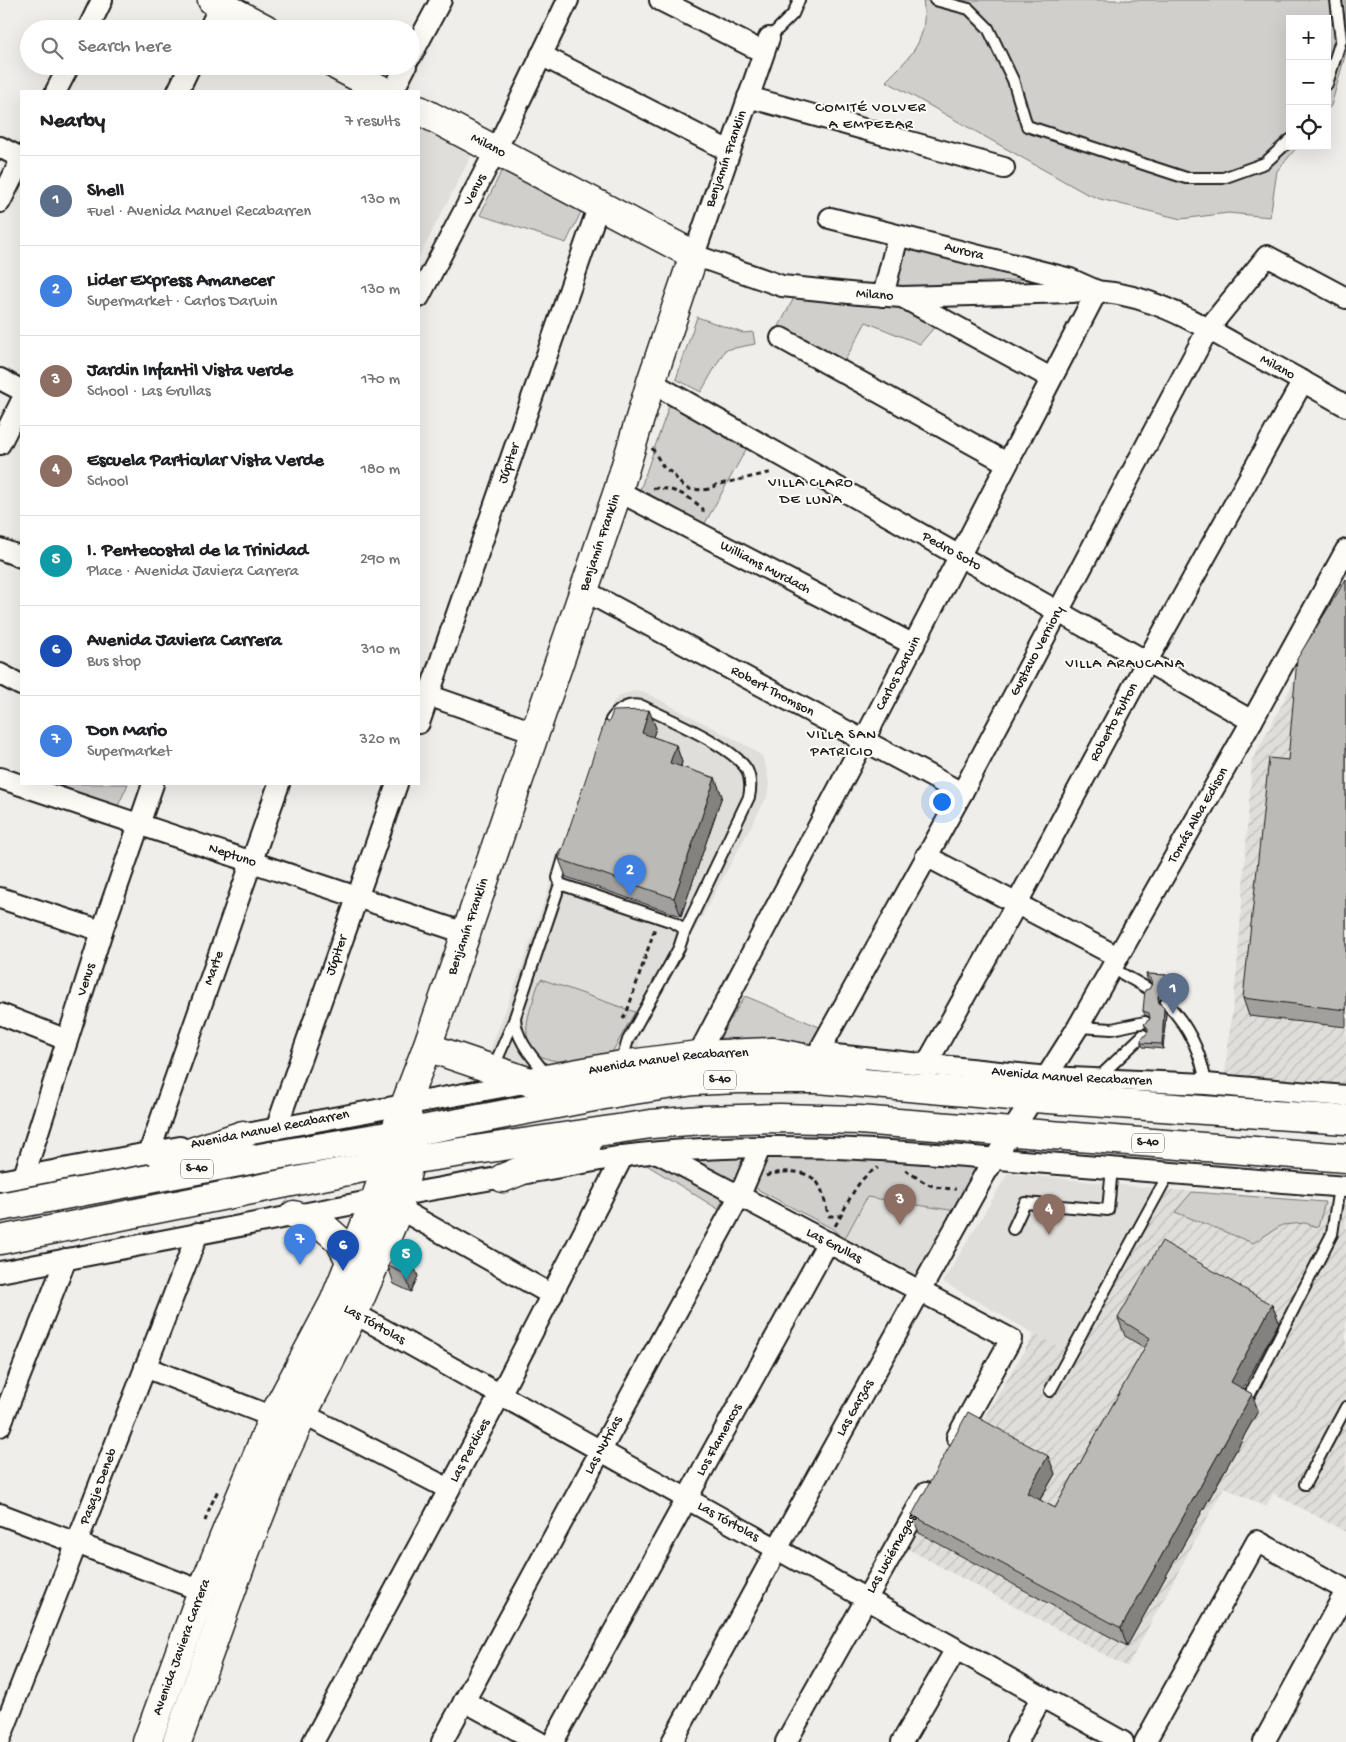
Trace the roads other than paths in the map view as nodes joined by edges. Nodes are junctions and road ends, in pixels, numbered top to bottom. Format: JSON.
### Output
{"nodes":[{"id":1,"x":102,"y":0,"type":"edge"},
{"id":2,"x":441,"y":0,"type":"edge"},
{"id":3,"x":568,"y":0,"type":"edge"},
{"id":4,"x":660,"y":0,"type":"edge"},
{"id":5,"x":799,"y":0,"type":"edge"},
{"id":6,"x":935,"y":0,"type":"edge"},
{"id":7,"x":1336,"y":0,"type":"edge"},
{"id":8,"x":216,"y":8,"type":"edge"},
{"id":9,"x":92,"y":20,"type":"edge"},
{"id":10,"x":245,"y":20,"type":"edge"},
{"id":11,"x":420,"y":39,"type":"edge"},
{"id":12,"x":766,"y":45,"type":"junction"},
{"id":13,"x":541,"y":55,"type":"junction"},
{"id":14,"x":1331,"y":72,"type":"edge"},
{"id":15,"x":64,"y":75,"type":"edge"},
{"id":16,"x":186,"y":75,"type":"edge"},
{"id":17,"x":354,"y":75,"type":"edge"},
{"id":18,"x":401,"y":75,"type":"edge"},
{"id":19,"x":57,"y":90,"type":"edge"},
{"id":20,"x":178,"y":90,"type":"edge"},
{"id":21,"x":382,"y":90,"type":"edge"},
{"id":22,"x":394,"y":90,"type":"edge"},
{"id":23,"x":748,"y":97,"type":"junction"},
{"id":24,"x":420,"y":111,"type":"edge"},
{"id":25,"x":1286,"y":144,"type":"edge"},
{"id":26,"x":0,"y":147,"type":"edge"},
{"id":27,"x":496,"y":150,"type":"junction"},
{"id":28,"x":729,"y":152,"type":"junction"},
{"id":29,"x":20,"y":158,"type":"edge"},
{"id":30,"x":20,"y":161,"type":"edge"},
{"id":31,"x":1004,"y":168,"type":"dead end"},
{"id":32,"x":0,"y":202,"type":"edge"},
{"id":33,"x":599,"y":205,"type":"junction"},
{"id":34,"x":830,"y":218,"type":"dead end"},
{"id":35,"x":898,"y":236,"type":"junction"},
{"id":36,"x":694,"y":255,"type":"junction"},
{"id":37,"x":1097,"y":291,"type":"junction"},
{"id":38,"x":420,"y":295,"type":"edge"},
{"id":39,"x":892,"y":297,"type":"junction"},
{"id":40,"x":1346,"y":298,"type":"edge"},
{"id":41,"x":1208,"y":328,"type":"junction"},
{"id":42,"x":781,"y":338,"type":"dead end"},
{"id":43,"x":1051,"y":378,"type":"junction"},
{"id":44,"x":0,"y":379,"type":"edge"},
{"id":45,"x":1303,"y":381,"type":"junction"},
{"id":46,"x":651,"y":382,"type":"junction"},
{"id":47,"x":20,"y":389,"type":"edge"},
{"id":48,"x":20,"y":404,"type":"edge"},
{"id":49,"x":1346,"y":406,"type":"edge"},
{"id":50,"x":0,"y":444,"type":"edge"},
{"id":51,"x":1007,"y":463,"type":"junction"},
{"id":52,"x":618,"y":491,"type":"junction"},
{"id":53,"x":0,"y":550,"type":"edge"},
{"id":54,"x":1346,"y":550,"type":"edge"},
{"id":55,"x":959,"y":555,"type":"junction"},
{"id":56,"x":20,"y":557,"type":"edge"},
{"id":57,"x":583,"y":590,"type":"junction"},
{"id":58,"x":1058,"y":611,"type":"junction"},
{"id":59,"x":914,"y":645,"type":"junction"},
{"id":60,"x":1147,"y":661,"type":"junction"},
{"id":61,"x":0,"y":674,"type":"edge"},
{"id":62,"x":20,"y":684,"type":"edge"},
{"id":63,"x":423,"y":694,"type":"edge"},
{"id":64,"x":420,"y":715,"type":"edge"},
{"id":65,"x":1252,"y":721,"type":"junction"},
{"id":66,"x":534,"y":732,"type":"junction"},
{"id":67,"x":606,"y":732,"type":"edge"},
{"id":68,"x":864,"y":740,"type":"junction"},
{"id":69,"x":0,"y":778,"type":"edge"},
{"id":70,"x":20,"y":785,"type":"edge"},
{"id":71,"x":21,"y":785,"type":"edge"},
{"id":72,"x":153,"y":785,"type":"edge"},
{"id":73,"x":279,"y":785,"type":"edge"},
{"id":74,"x":397,"y":785,"type":"edge"},
{"id":75,"x":962,"y":792,"type":"junction"},
{"id":76,"x":139,"y":825,"type":"junction"},
{"id":77,"x":570,"y":841,"type":"edge"},
{"id":78,"x":926,"y":856,"type":"junction"},
{"id":79,"x":252,"y":862,"type":"junction"},
{"id":80,"x":560,"y":884,"type":"junction"},
{"id":81,"x":0,"y":898,"type":"edge"},
{"id":82,"x":358,"y":898,"type":"junction"},
{"id":83,"x":1017,"y":904,"type":"junction"},
{"id":84,"x":102,"y":931,"type":"junction"},
{"id":85,"x":684,"y":933,"type":"junction"},
{"id":86,"x":465,"y":934,"type":"junction"},
{"id":87,"x":1115,"y":963,"type":"junction"},
{"id":88,"x":1147,"y":988,"type":"edge"},
{"id":89,"x":1168,"y":1010,"type":"dead end"},
{"id":90,"x":0,"y":1014,"type":"edge"},
{"id":91,"x":515,"y":1017,"type":"junction"},
{"id":92,"x":1144,"y":1022,"type":"edge"},
{"id":93,"x":1078,"y":1027,"type":"junction"},
{"id":94,"x":1144,"y":1035,"type":"edge"},
{"id":95,"x":68,"y":1040,"type":"junction"},
{"id":96,"x":427,"y":1047,"type":"junction"},
{"id":97,"x":772,"y":1052,"type":"junction"},
{"id":98,"x":818,"y":1053,"type":"junction"},
{"id":99,"x":698,"y":1055,"type":"junction"},
{"id":100,"x":622,"y":1065,"type":"junction"},
{"id":101,"x":926,"y":1065,"type":"junction"},
{"id":102,"x":488,"y":1068,"type":"junction"},
{"id":103,"x":539,"y":1080,"type":"junction"},
{"id":104,"x":1096,"y":1080,"type":"junction"},
{"id":105,"x":1206,"y":1084,"type":"junction"},
{"id":106,"x":1040,"y":1087,"type":"junction"},
{"id":107,"x":947,"y":1090,"type":"junction"},
{"id":108,"x":1346,"y":1096,"type":"edge"},
{"id":109,"x":405,"y":1104,"type":"junction"},
{"id":110,"x":1346,"y":1112,"type":"edge"},
{"id":111,"x":1294,"y":1116,"type":"junction"},
{"id":112,"x":1346,"y":1120,"type":"edge"},
{"id":113,"x":651,"y":1124,"type":"junction"},
{"id":114,"x":276,"y":1129,"type":"junction"},
{"id":115,"x":403,"y":1133,"type":"junction"},
{"id":116,"x":1011,"y":1133,"type":"junction"},
{"id":117,"x":243,"y":1135,"type":"junction"},
{"id":118,"x":760,"y":1148,"type":"junction"},
{"id":119,"x":656,"y":1152,"type":"junction"},
{"id":120,"x":148,"y":1153,"type":"junction"},
{"id":121,"x":623,"y":1156,"type":"junction"},
{"id":122,"x":995,"y":1158,"type":"junction"},
{"id":123,"x":1346,"y":1158,"type":"edge"},
{"id":124,"x":399,"y":1162,"type":"junction"},
{"id":125,"x":1112,"y":1168,"type":"junction"},
{"id":126,"x":1169,"y":1172,"type":"junction"},
{"id":127,"x":24,"y":1176,"type":"junction"},
{"id":128,"x":503,"y":1178,"type":"junction"},
{"id":129,"x":0,"y":1181,"type":"edge"},
{"id":130,"x":1343,"y":1187,"type":"edge"},
{"id":131,"x":741,"y":1191,"type":"junction"},
{"id":132,"x":65,"y":1194,"type":"junction"},
{"id":133,"x":391,"y":1201,"type":"junction"},
{"id":134,"x":0,"y":1207,"type":"edge"},
{"id":135,"x":294,"y":1215,"type":"junction"},
{"id":136,"x":1013,"y":1229,"type":"dead end"},
{"id":137,"x":198,"y":1233,"type":"junction"},
{"id":138,"x":0,"y":1240,"type":"edge"},
{"id":139,"x":828,"y":1242,"type":"junction"},
{"id":140,"x":66,"y":1259,"type":"junction"},
{"id":141,"x":351,"y":1263,"type":"junction"},
{"id":142,"x":0,"y":1272,"type":"edge"},
{"id":143,"x":920,"y":1291,"type":"junction"},
{"id":144,"x":552,"y":1295,"type":"junction"},
{"id":145,"x":344,"y":1308,"type":"junction"},
{"id":146,"x":144,"y":1368,"type":"junction"},
{"id":147,"x":1050,"y":1392,"type":"dead end"},
{"id":148,"x":1250,"y":1394,"type":"edge"},
{"id":149,"x":500,"y":1395,"type":"junction"},
{"id":150,"x":1346,"y":1406,"type":"edge"},
{"id":151,"x":303,"y":1414,"type":"junction"},
{"id":152,"x":273,"y":1417,"type":"junction"},
{"id":153,"x":0,"y":1426,"type":"edge"},
{"id":154,"x":601,"y":1451,"type":"junction"},
{"id":155,"x":949,"y":1452,"type":"edge"},
{"id":156,"x":934,"y":1478,"type":"edge"},
{"id":157,"x":1305,"y":1484,"type":"dead end"},
{"id":158,"x":449,"y":1489,"type":"junction"},
{"id":159,"x":687,"y":1499,"type":"junction"},
{"id":160,"x":0,"y":1514,"type":"edge"},
{"id":161,"x":77,"y":1543,"type":"junction"},
{"id":162,"x":776,"y":1549,"type":"junction"},
{"id":163,"x":234,"y":1582,"type":"junction"},
{"id":164,"x":1346,"y":1590,"type":"edge"},
{"id":165,"x":202,"y":1591,"type":"junction"},
{"id":166,"x":867,"y":1599,"type":"junction"},
{"id":167,"x":956,"y":1649,"type":"junction"},
{"id":168,"x":1042,"y":1696,"type":"junction"},
{"id":169,"x":464,"y":1702,"type":"junction"},
{"id":170,"x":0,"y":1739,"type":"edge"},
{"id":171,"x":147,"y":1742,"type":"edge"},
{"id":172,"x":177,"y":1742,"type":"edge"},
{"id":173,"x":313,"y":1742,"type":"edge"},
{"id":174,"x":442,"y":1742,"type":"edge"},
{"id":175,"x":538,"y":1742,"type":"edge"},
{"id":176,"x":553,"y":1742,"type":"edge"},
{"id":177,"x":672,"y":1742,"type":"edge"},
{"id":178,"x":786,"y":1742,"type":"edge"},
{"id":179,"x":902,"y":1742,"type":"edge"},
{"id":180,"x":1017,"y":1742,"type":"edge"},
{"id":181,"x":1123,"y":1742,"type":"edge"},
{"id":182,"x":1145,"y":1742,"type":"edge"},
{"id":183,"x":1264,"y":1742,"type":"edge"}],
"edges":[{"from":1,"to":9,"type":"street"},
{"from":2,"to":11,"type":"street"},
{"from":3,"to":13,"type":"street","name":"Venus"},
{"from":4,"to":12,"type":"street"},
{"from":5,"to":12,"type":"lane"},
{"from":6,"to":25,"type":"lane"},
{"from":7,"to":14,"type":"lane"},
{"from":8,"to":10,"type":"main road"},
{"from":12,"to":23,"type":"street","name":"Benjamín Franklin"},
{"from":13,"to":27,"type":"street","name":"Venus"},
{"from":13,"to":28,"type":"street"},
{"from":15,"to":19,"type":"street"},
{"from":16,"to":20,"type":"street"},
{"from":17,"to":21,"type":"main road"},
{"from":18,"to":22,"type":"street"},
{"from":23,"to":28,"type":"street","name":"Benjamín Franklin"},
{"from":23,"to":31,"type":"street"},
{"from":24,"to":27,"type":"main road","name":"Milano"},
{"from":26,"to":29,"type":"street"},
{"from":27,"to":33,"type":"main road","name":"Milano"},
{"from":27,"to":38,"type":"street","name":"Venus"},
{"from":28,"to":36,"type":"street","name":"Benjamín Franklin"},
{"from":30,"to":32,"type":"street"},
{"from":33,"to":36,"type":"main road","name":"Milano"},
{"from":33,"to":63,"type":"street","name":"Júpiter"},
{"from":34,"to":35,"type":"street","name":"Aurora"},
{"from":35,"to":37,"type":"street","name":"Aurora"},
{"from":35,"to":39,"type":"street"},
{"from":36,"to":39,"type":"street","name":"Milano"},
{"from":36,"to":46,"type":"main road","name":"Benjamín Franklin"},
{"from":37,"to":39,"type":"street","name":"Milano"},
{"from":37,"to":41,"type":"street","name":"Milano"},
{"from":37,"to":43,"type":"street","name":"Carlos Darwin"},
{"from":39,"to":43,"type":"street"},
{"from":40,"to":41,"type":"street","name":"Gustavo Verniory"},
{"from":41,"to":45,"type":"street","name":"Milano"},
{"from":41,"to":58,"type":"street","name":"Gustavo Verniory"},
{"from":42,"to":51,"type":"street"},
{"from":43,"to":51,"type":"street","name":"Carlos Darwin"},
{"from":44,"to":47,"type":"street"},
{"from":45,"to":49,"type":"street","name":"Milano"},
{"from":45,"to":60,"type":"street","name":"Roberto Fulton"},
{"from":46,"to":52,"type":"main road","name":"Benjamín Franklin"},
{"from":46,"to":55,"type":"street","name":"Pedro Soto"},
{"from":48,"to":50,"type":"street"},
{"from":51,"to":55,"type":"street","name":"Carlos Darwin"},
{"from":52,"to":57,"type":"main road","name":"Benjamín Franklin"},
{"from":52,"to":59,"type":"street","name":"Williams Murdach"},
{"from":53,"to":56,"type":"street"},
{"from":54,"to":65,"type":"street","name":"Tomás Alba Edison"},
{"from":55,"to":58,"type":"street","name":"Pedro Soto"},
{"from":55,"to":59,"type":"street","name":"Carlos Darwin"},
{"from":57,"to":66,"type":"main road","name":"Benjamín Franklin"},
{"from":57,"to":68,"type":"street","name":"Robert Thomson"},
{"from":58,"to":60,"type":"street","name":"Pedro Soto"},
{"from":58,"to":75,"type":"street","name":"Gustavo Verniory"},
{"from":59,"to":68,"type":"street","name":"Carlos Darwin"},
{"from":60,"to":65,"type":"street","name":"Pedro Soto"},
{"from":60,"to":83,"type":"street","name":"Roberto Fulton"},
{"from":61,"to":62,"type":"street"},
{"from":63,"to":64,"type":"street","name":"Júpiter"},
{"from":63,"to":66,"type":"street"},
{"from":65,"to":87,"type":"street","name":"Tomás Alba Edison"},
{"from":66,"to":86,"type":"main road","name":"Benjamín Franklin"},
{"from":67,"to":85,"type":"lane"},
{"from":68,"to":75,"type":"street","name":"Robert Thomson"},
{"from":68,"to":99,"type":"street","name":"Carlos Darwin"},
{"from":69,"to":70,"type":"street","name":"Neptuno"},
{"from":71,"to":76,"type":"street","name":"Neptuno"},
{"from":72,"to":76,"type":"street","name":"Venus"},
{"from":73,"to":79,"type":"street","name":"Marte"},
{"from":74,"to":82,"type":"street","name":"Júpiter"},
{"from":75,"to":78,"type":"street","name":"Gustavo Verniory"},
{"from":76,"to":79,"type":"street","name":"Neptuno"},
{"from":76,"to":84,"type":"street","name":"Venus"},
{"from":77,"to":80,"type":"lane"},
{"from":78,"to":83,"type":"street"},
{"from":78,"to":98,"type":"street","name":"Gustavo Verniory"},
{"from":79,"to":82,"type":"street","name":"Neptuno"},
{"from":79,"to":120,"type":"street","name":"Marte"},
{"from":80,"to":85,"type":"lane"},
{"from":80,"to":91,"type":"lane"},
{"from":81,"to":84,"type":"street"},
{"from":82,"to":86,"type":"street","name":"Neptuno"},
{"from":82,"to":114,"type":"street","name":"Júpiter"},
{"from":83,"to":87,"type":"street"},
{"from":83,"to":101,"type":"street","name":"Roberto Fulton"},
{"from":84,"to":95,"type":"street","name":"Venus"},
{"from":85,"to":100,"type":"lane"},
{"from":86,"to":96,"type":"main road","name":"Benjamín Franklin"},
{"from":87,"to":88,"type":"lane"},
{"from":87,"to":93,"type":"street","name":"Tomás Alba Edison"},
{"from":89,"to":105,"type":"lane"},
{"from":90,"to":95,"type":"street"},
{"from":91,"to":102,"type":"lane"},
{"from":91,"to":103,"type":"lane"},
{"from":92,"to":93,"type":"lane"},
{"from":93,"to":106,"type":"street","name":"Tomás Alba Edison"},
{"from":94,"to":104,"type":"lane"},
{"from":95,"to":127,"type":"street","name":"Venus"},
{"from":96,"to":102,"type":"main road"},
{"from":96,"to":109,"type":"main road","name":"Benjamín Franklin"},
{"from":97,"to":98,"type":"street","name":"Avenida Manuel Recabarren"},
{"from":97,"to":99,"type":"main road","name":"Avenida Manuel Recabarren"},
{"from":97,"to":107,"type":"main road"},
{"from":98,"to":101,"type":"street","name":"Avenida Manuel Recabarren"},
{"from":99,"to":100,"type":"main road","name":"Avenida Manuel Recabarren"},
{"from":100,"to":103,"type":"main road","name":"Avenida Manuel Recabarren"},
{"from":101,"to":106,"type":"street","name":"Avenida Manuel Recabarren"},
{"from":102,"to":103,"type":"main road"},
{"from":103,"to":109,"type":"street","name":"Avenida Manuel Recabarren"},
{"from":104,"to":105,"type":"street","name":"Avenida Manuel Recabarren"},
{"from":104,"to":106,"type":"street","name":"Avenida Manuel Recabarren"},
{"from":105,"to":108,"type":"street","name":"Avenida Manuel Recabarren"},
{"from":106,"to":107,"type":"main road","name":"Avenida Manuel Recabarren","number":"S-40"},
{"from":106,"to":111,"type":"main road","name":"Avenida Manuel Recabarren","number":"S-40"},
{"from":106,"to":116,"type":"street","name":"Las Garzas"},
{"from":107,"to":115,"type":"main road","name":"Avenida Manuel Recabarren","number":"S-40"},
{"from":109,"to":114,"type":"street","name":"Avenida Manuel Recabarren"},
{"from":109,"to":115,"type":"main road","name":"Avenida Javiera Carrera"},
{"from":110,"to":111,"type":"main road"},
{"from":111,"to":112,"type":"main road","name":"Avenida Manuel Recabarren","number":"S-40"},
{"from":113,"to":116,"type":"main road","number":"S-40"},
{"from":113,"to":124,"type":"main road","number":"S-40"},
{"from":113,"to":128,"type":"main road"},
{"from":114,"to":117,"type":"street","name":"Avenida Manuel Recabarren"},
{"from":115,"to":124,"type":"main road","name":"Avenida Javiera Carrera"},
{"from":115,"to":132,"type":"main road","name":"Avenida Manuel Recabarren","number":"S-40"},
{"from":116,"to":122,"type":"street","name":"Las Garzas"},
{"from":116,"to":123,"type":"main road","number":"S-40"},
{"from":117,"to":120,"type":"street","name":"Avenida Manuel Recabarren"},
{"from":117,"to":132,"type":"main road"},
{"from":118,"to":119,"type":"street"},
{"from":118,"to":122,"type":"street"},
{"from":118,"to":131,"type":"street","name":"Las Nutrias"},
{"from":119,"to":121,"type":"street"},
{"from":119,"to":131,"type":"street","name":"Las Grullas"},
{"from":120,"to":127,"type":"street","name":"Avenida Manuel Recabarren"},
{"from":121,"to":128,"type":"street"},
{"from":121,"to":144,"type":"street","name":"Las Perdices"},
{"from":122,"to":125,"type":"street"},
{"from":122,"to":143,"type":"street","name":"Las Garzas"},
{"from":124,"to":133,"type":"main road","name":"Avenida Javiera Carrera"},
{"from":124,"to":138,"type":"main road","number":"S-40"},
{"from":125,"to":126,"type":"street"},
{"from":125,"to":136,"type":"lane"},
{"from":126,"to":130,"type":"street"},
{"from":126,"to":147,"type":"lane"},
{"from":127,"to":129,"type":"street","name":"Avenida Manuel Recabarren"},
{"from":128,"to":133,"type":"street"},
{"from":130,"to":148,"type":"lane"},
{"from":131,"to":139,"type":"street","name":"Las Grullas"},
{"from":131,"to":154,"type":"street","name":"Las Nutrias"},
{"from":132,"to":134,"type":"main road","name":"Avenida Manuel Recabarren","number":"S-40"},
{"from":133,"to":135,"type":"street"},
{"from":133,"to":141,"type":"main road","name":"Avenida Javiera Carrera"},
{"from":133,"to":144,"type":"street"},
{"from":133,"to":145,"type":"main road","name":"Avenida Javiera Carrera"},
{"from":135,"to":137,"type":"street"},
{"from":135,"to":141,"type":"main road"},
{"from":137,"to":140,"type":"street"},
{"from":137,"to":146,"type":"street","name":"Pasaje Deneb"},
{"from":139,"to":143,"type":"street","name":"Las Grullas"},
{"from":139,"to":159,"type":"street","name":"Los Flamencos"},
{"from":140,"to":142,"type":"street"},
{"from":140,"to":153,"type":"street"},
{"from":141,"to":145,"type":"main road","name":"Avenida Javiera Carrera"},
{"from":143,"to":155,"type":"street","name":"Las Grullas"},
{"from":143,"to":162,"type":"street","name":"Las Garzas"},
{"from":144,"to":149,"type":"street","name":"Las Perdices"},
{"from":145,"to":149,"type":"street","name":"Las Tórtolas"},
{"from":145,"to":151,"type":"main road","name":"Avenida Javiera Carrera"},
{"from":145,"to":152,"type":"main road","name":"Avenida Javiera Carrera"},
{"from":146,"to":152,"type":"street"},
{"from":146,"to":161,"type":"street","name":"Pasaje Deneb"},
{"from":149,"to":154,"type":"street","name":"Las Tórtolas"},
{"from":149,"to":158,"type":"street","name":"Las Perdices"},
{"from":150,"to":157,"type":"lane"},
{"from":151,"to":158,"type":"street"},
{"from":151,"to":163,"type":"main road","name":"Avenida Javiera Carrera"},
{"from":152,"to":165,"type":"main road","name":"Avenida Javiera Carrera"},
{"from":154,"to":159,"type":"street","name":"Las Tórtolas"},
{"from":154,"to":169,"type":"street","name":"Las Nutrias"},
{"from":156,"to":166,"type":"street","name":"Las Luciérnagas"},
{"from":158,"to":173,"type":"street","name":"Las Perdices"},
{"from":159,"to":162,"type":"street","name":"Las Tórtolas"},
{"from":159,"to":176,"type":"street","name":"Los Flamencos"},
{"from":160,"to":161,"type":"street"},
{"from":161,"to":165,"type":"street"},
{"from":161,"to":170,"type":"street","name":"Pasaje Deneb"},
{"from":162,"to":166,"type":"street","name":"Las Tórtolas"},
{"from":162,"to":177,"type":"street","name":"Las Garzas"},
{"from":163,"to":165,"type":"main road"},
{"from":163,"to":172,"type":"main road","name":"Avenida Javiera Carrera"},
{"from":164,"to":182,"type":"street"},
{"from":164,"to":183,"type":"street"},
{"from":165,"to":171,"type":"main road","name":"Avenida Javiera Carrera"},
{"from":166,"to":167,"type":"street","name":"Las Tórtolas"},
{"from":166,"to":178,"type":"street","name":"Las Luciérnagas"},
{"from":167,"to":168,"type":"street","name":"Las Tórtolas"},
{"from":167,"to":179,"type":"street"},
{"from":168,"to":180,"type":"street"},
{"from":168,"to":181,"type":"street","name":"Las Tórtolas"},
{"from":169,"to":174,"type":"street","name":"Las Nutrias"},
{"from":169,"to":175,"type":"street"}]}
